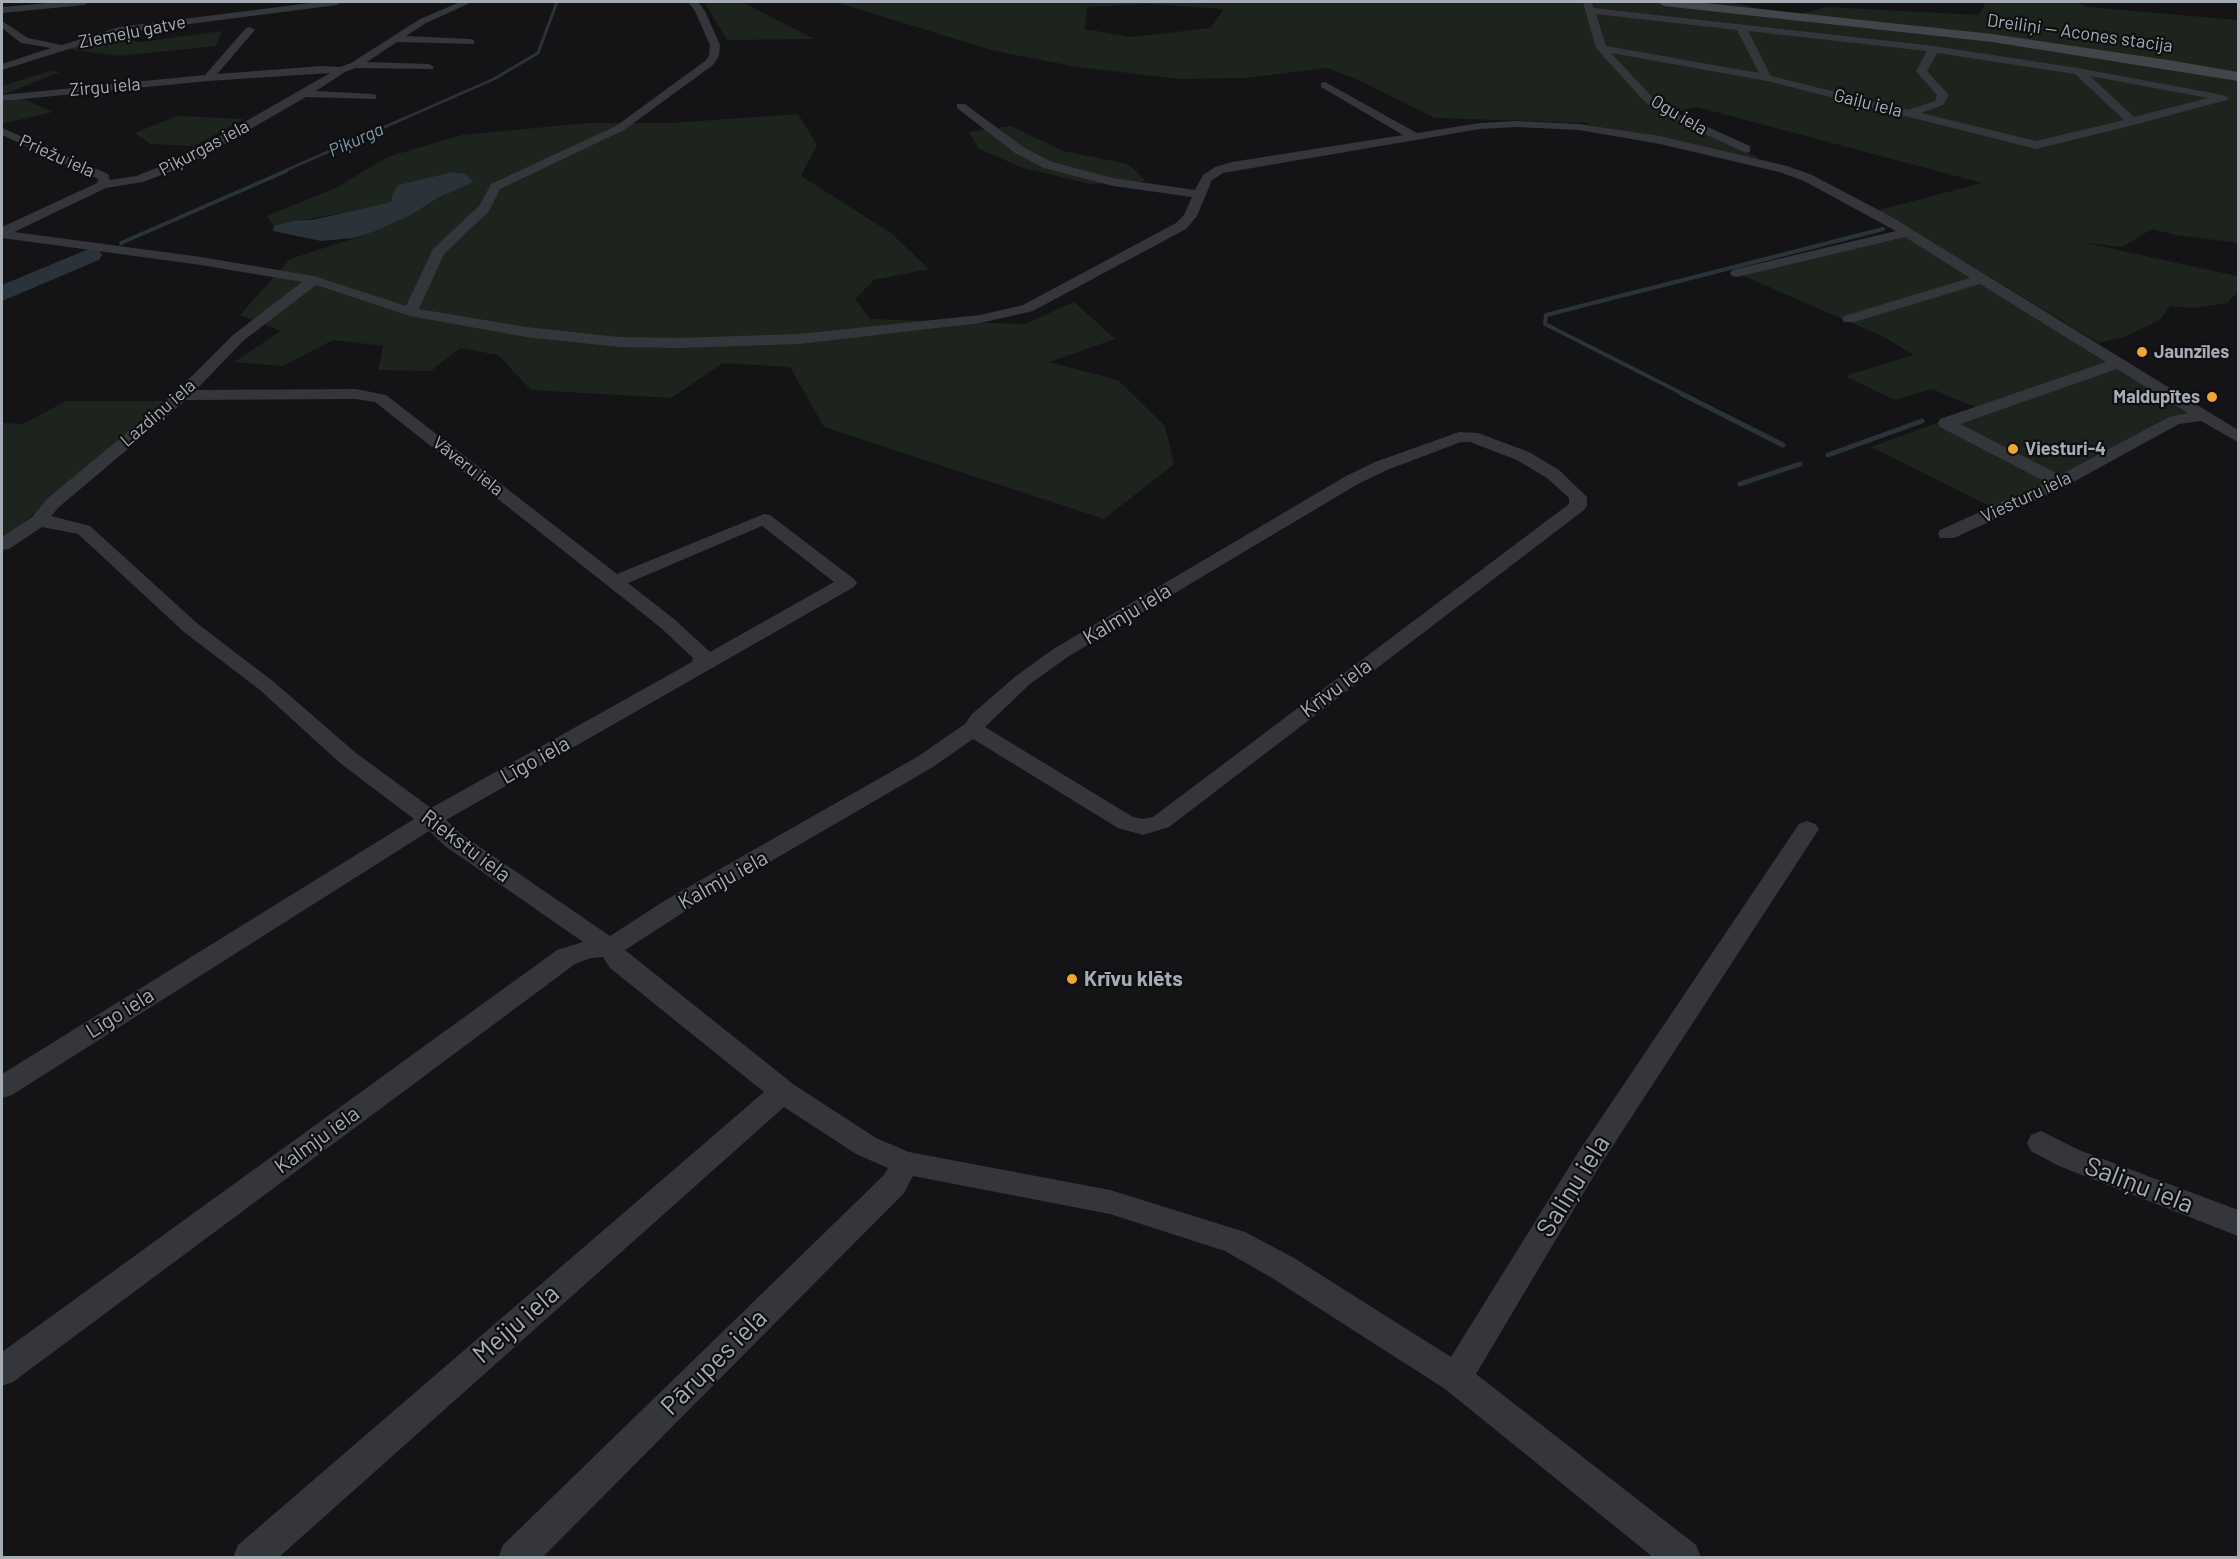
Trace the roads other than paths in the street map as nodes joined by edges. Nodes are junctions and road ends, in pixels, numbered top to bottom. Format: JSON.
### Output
{"nodes":[{"id":1,"x":84,"y":2,"type":"edge"},
{"id":2,"x":337,"y":2,"type":"edge"},
{"id":3,"x":467,"y":2,"type":"edge"},
{"id":4,"x":693,"y":2,"type":"edge"},
{"id":5,"x":1664,"y":2,"type":"edge"},
{"id":6,"x":309,"y":3,"type":"edge"},
{"id":7,"x":1588,"y":6,"type":"edge"},
{"id":8,"x":2,"y":10,"type":"edge"},
{"id":9,"x":2,"y":24,"type":"edge"},
{"id":10,"x":1742,"y":29,"type":"junction"},
{"id":11,"x":250,"y":30,"type":"dead end"},
{"id":12,"x":394,"y":39,"type":"junction"},
{"id":13,"x":470,"y":42,"type":"dead end"},
{"id":14,"x":63,"y":47,"type":"junction"},
{"id":15,"x":1601,"y":48,"type":"junction"},
{"id":16,"x":1934,"y":49,"type":"junction"},
{"id":17,"x":355,"y":65,"type":"junction"},
{"id":18,"x":2,"y":67,"type":"edge"},
{"id":19,"x":429,"y":67,"type":"dead end"},
{"id":20,"x":341,"y":70,"type":"junction"},
{"id":21,"x":2078,"y":71,"type":"junction"},
{"id":22,"x":2238,"y":77,"type":"edge"},
{"id":23,"x":208,"y":78,"type":"junction"},
{"id":24,"x":1767,"y":78,"type":"junction"},
{"id":25,"x":1326,"y":85,"type":"dead end"},
{"id":26,"x":303,"y":94,"type":"junction"},
{"id":27,"x":2238,"y":94,"type":"edge"},
{"id":28,"x":372,"y":97,"type":"dead end"},
{"id":29,"x":2,"y":98,"type":"edge"},
{"id":30,"x":2223,"y":98,"type":"junction"},
{"id":31,"x":961,"y":106,"type":"dead end"},
{"id":32,"x":1909,"y":113,"type":"junction"},
{"id":33,"x":2133,"y":122,"type":"junction"},
{"id":34,"x":2,"y":131,"type":"edge"},
{"id":35,"x":1414,"y":136,"type":"junction"},
{"id":36,"x":1783,"y":169,"type":"junction"},
{"id":37,"x":103,"y":185,"type":"junction"},
{"id":38,"x":1199,"y":194,"type":"junction"},
{"id":39,"x":2,"y":233,"type":"edge"},
{"id":40,"x":1905,"y":233,"type":"junction"},
{"id":41,"x":1737,"y":273,"type":"dead end"},
{"id":42,"x":1980,"y":279,"type":"junction"},
{"id":43,"x":314,"y":280,"type":"junction"},
{"id":44,"x":423,"y":285,"type":"junction"},
{"id":45,"x":371,"y":300,"type":"junction"},
{"id":46,"x":410,"y":312,"type":"junction"},
{"id":47,"x":1849,"y":319,"type":"dead end"},
{"id":48,"x":2118,"y":363,"type":"junction"},
{"id":49,"x":182,"y":395,"type":"junction"},
{"id":50,"x":2203,"y":416,"type":"junction"},
{"id":51,"x":1472,"y":437,"type":"joint"},
{"id":52,"x":2238,"y":437,"type":"edge"},
{"id":53,"x":2060,"y":482,"type":"junction"},
{"id":54,"x":38,"y":521,"type":"junction"},
{"id":55,"x":1947,"y":534,"type":"dead end"},
{"id":56,"x":2,"y":545,"type":"edge"},
{"id":57,"x":615,"y":582,"type":"junction"},
{"id":58,"x":702,"y":663,"type":"junction"},
{"id":59,"x":973,"y":729,"type":"junction"},
{"id":60,"x":430,"y":819,"type":"junction"},
{"id":61,"x":1807,"y":830,"type":"dead end"},
{"id":62,"x":610,"y":948,"type":"junction"},
{"id":63,"x":2,"y":1087,"type":"edge"},
{"id":64,"x":783,"y":1092,"type":"junction"},
{"id":65,"x":2041,"y":1143,"type":"dead end"},
{"id":66,"x":906,"y":1163,"type":"junction"},
{"id":67,"x":2238,"y":1223,"type":"edge"},
{"id":68,"x":2,"y":1371,"type":"edge"},
{"id":69,"x":1456,"y":1378,"type":"junction"},
{"id":70,"x":251,"y":1557,"type":"edge"},
{"id":71,"x":516,"y":1557,"type":"edge"},
{"id":72,"x":1683,"y":1557,"type":"edge"}],
"edges":[{"from":1,"to":8,"type":"street"},
{"from":2,"to":6,"type":"street","name":"Ziemeļu gatve"},
{"from":3,"to":12,"type":"street","name":"Piķurgas iela"},
{"from":4,"to":44,"type":"street"},
{"from":5,"to":22,"type":"street","name":"Dreiliņi — Acones stacija"},
{"from":6,"to":14,"type":"street","name":"Ziemeļu gatve"},
{"from":7,"to":10,"type":"street","name":"Gaiļu iela"},
{"from":7,"to":15,"type":"street","name":"Ogu iela"},
{"from":9,"to":14,"type":"street"},
{"from":10,"to":16,"type":"street","name":"Gaiļu iela"},
{"from":10,"to":24,"type":"street"},
{"from":11,"to":23,"type":"street"},
{"from":12,"to":13,"type":"street"},
{"from":12,"to":17,"type":"street","name":"Piķurgas iela"},
{"from":14,"to":18,"type":"street","name":"Ziemeļu gatve"},
{"from":15,"to":24,"type":"street","name":"Gaiļu iela"},
{"from":15,"to":36,"type":"street","name":"Ogu iela"},
{"from":16,"to":21,"type":"street","name":"Gaiļu iela"},
{"from":16,"to":32,"type":"street"},
{"from":17,"to":19,"type":"street","name":"Piķurgas iela"},
{"from":17,"to":20,"type":"street","name":"Piķurgas iela"},
{"from":20,"to":23,"type":"street","name":"Zirgu iela"},
{"from":20,"to":26,"type":"street","name":"Piķurgas iela"},
{"from":21,"to":30,"type":"street","name":"Gaiļu iela"},
{"from":21,"to":33,"type":"street"},
{"from":23,"to":29,"type":"street","name":"Zirgu iela"},
{"from":24,"to":32,"type":"street","name":"Gaiļu iela"},
{"from":25,"to":35,"type":"street"},
{"from":26,"to":28,"type":"street"},
{"from":26,"to":37,"type":"street","name":"Piķurgas iela"},
{"from":27,"to":30,"type":"street","name":"Gaiļu iela"},
{"from":30,"to":33,"type":"street","name":"Gaiļu iela"},
{"from":31,"to":38,"type":"street"},
{"from":32,"to":33,"type":"street","name":"Gaiļu iela"},
{"from":34,"to":37,"type":"street","name":"Priežu iela"},
{"from":35,"to":36,"type":"street"},
{"from":35,"to":38,"type":"street"},
{"from":36,"to":40,"type":"street"},
{"from":37,"to":39,"type":"street","name":"Piķurgas iela"},
{"from":38,"to":46,"type":"street"},
{"from":39,"to":43,"type":"street"},
{"from":40,"to":41,"type":"street"},
{"from":40,"to":42,"type":"street"},
{"from":42,"to":47,"type":"street"},
{"from":42,"to":48,"type":"street"},
{"from":43,"to":45,"type":"street"},
{"from":43,"to":49,"type":"street","name":"Lazdiņu iela"},
{"from":44,"to":45,"type":"street"},
{"from":44,"to":46,"type":"street"},
{"from":45,"to":46,"type":"street"},
{"from":48,"to":50,"type":"street"},
{"from":48,"to":53,"type":"street"},
{"from":49,"to":54,"type":"street","name":"Lazdiņu iela"},
{"from":49,"to":57,"type":"street","name":"Vāveru iela"},
{"from":50,"to":52,"type":"street"},
{"from":50,"to":53,"type":"street","name":"Viesturu iela"},
{"from":51,"to":59,"type":"street","name":"Kalmju iela"},
{"from":51,"to":59,"type":"street","name":"Krīvu iela"},
{"from":53,"to":55,"type":"street","name":"Viesturu iela"},
{"from":54,"to":56,"type":"street","name":"Lazdiņu iela"},
{"from":54,"to":60,"type":"street","name":"Riekstu iela"},
{"from":57,"to":58,"type":"street","name":"Vāveru iela"},
{"from":57,"to":58,"type":"street","name":"Līgo iela"},
{"from":58,"to":60,"type":"street","name":"Līgo iela"},
{"from":59,"to":62,"type":"street","name":"Kalmju iela"},
{"from":60,"to":62,"type":"street","name":"Riekstu iela"},
{"from":60,"to":63,"type":"street","name":"Līgo iela"},
{"from":61,"to":69,"type":"street","name":"Saliņu iela"},
{"from":62,"to":64,"type":"street","name":"Riekstu iela"},
{"from":62,"to":68,"type":"street","name":"Kalmju iela"},
{"from":64,"to":66,"type":"street","name":"Riekstu iela"},
{"from":64,"to":70,"type":"street","name":"Meiju iela"},
{"from":65,"to":67,"type":"street","name":"Saliņu iela"},
{"from":66,"to":69,"type":"street","name":"Riekstu iela"},
{"from":66,"to":71,"type":"street","name":"Pārupes iela"},
{"from":69,"to":72,"type":"street","name":"Riekstu iela"}]}
